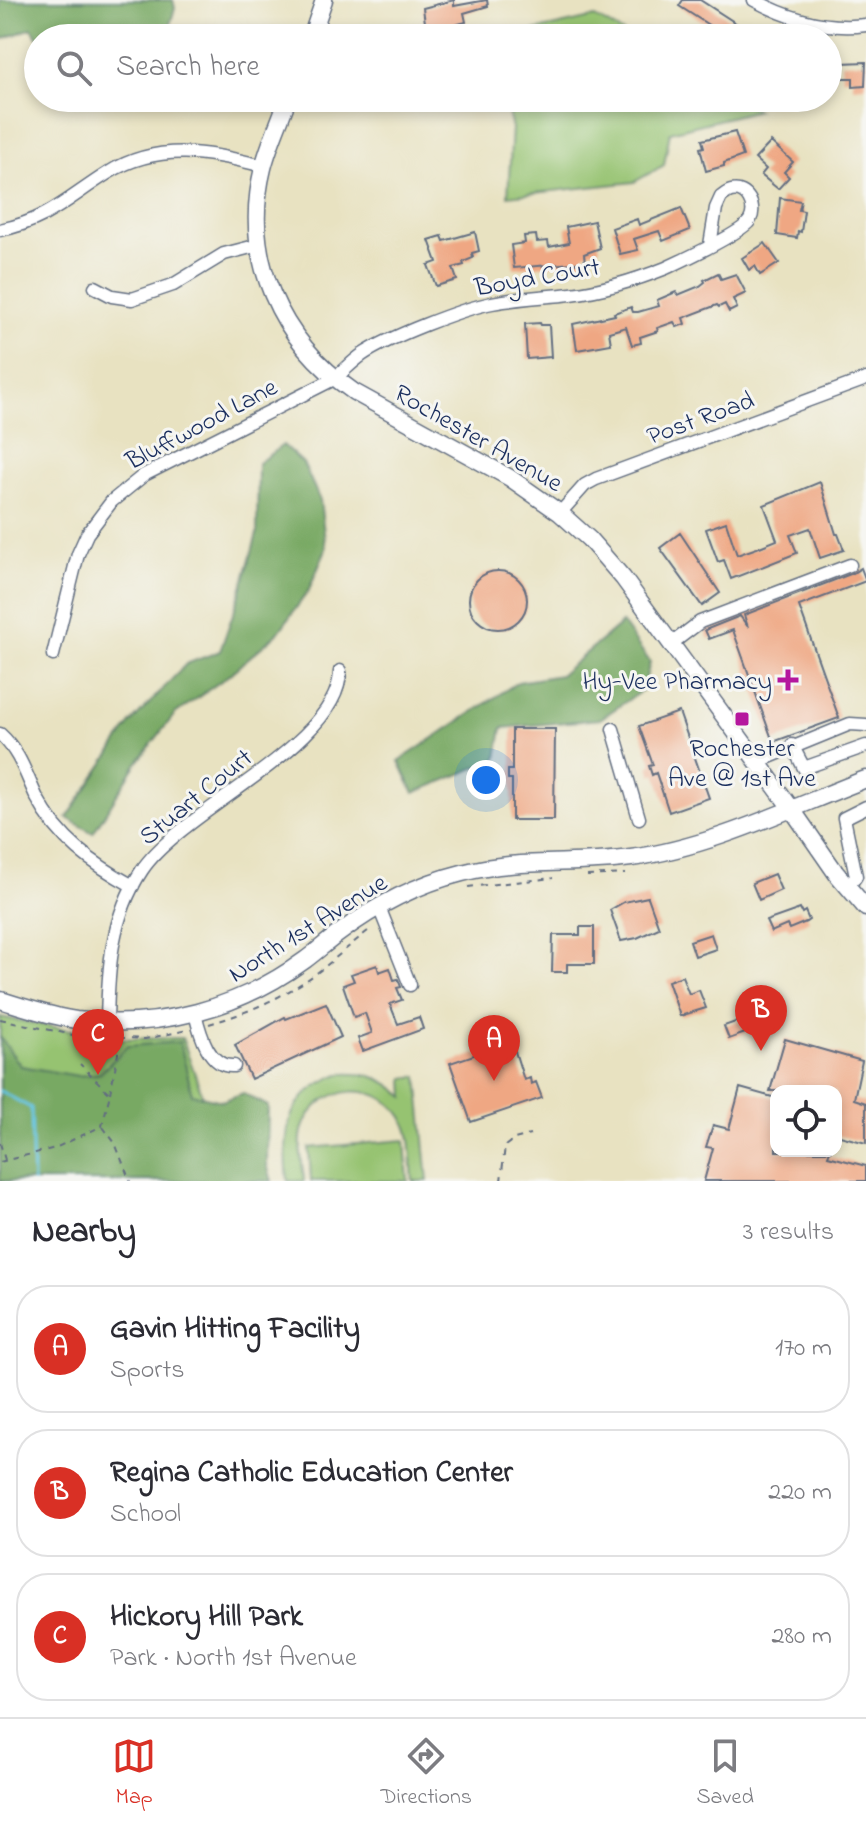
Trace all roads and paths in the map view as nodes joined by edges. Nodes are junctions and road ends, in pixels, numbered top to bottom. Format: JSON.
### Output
{"nodes":[{"id":1,"x":324,"y":0,"type":"edge"},
{"id":2,"x":754,"y":0,"type":"edge"},
{"id":3,"x":316,"y":24,"type":"edge"},
{"id":4,"x":820,"y":24,"type":"edge"},
{"id":5,"x":842,"y":24,"type":"edge"},
{"id":6,"x":866,"y":25,"type":"edge"},
{"id":7,"x":283,"y":112,"type":"edge"},
{"id":8,"x":263,"y":166,"type":"junction"},
{"id":9,"x":0,"y":230,"type":"edge"},
{"id":10,"x":259,"y":245,"type":"junction"},
{"id":11,"x":710,"y":245,"type":"junction"},
{"id":12,"x":95,"y":287,"type":"dead end"},
{"id":13,"x":334,"y":379,"type":"junction"},
{"id":14,"x":866,"y":379,"type":"edge"},
{"id":15,"x":560,"y":513,"type":"junction"},
{"id":16,"x":850,"y":565,"type":"dead end"},
{"id":17,"x":671,"y":644,"type":"junction"},
{"id":18,"x":53,"y":655,"type":"dead end"},
{"id":19,"x":340,"y":671,"type":"dead end"},
{"id":20,"x":866,"y":725,"type":"edge"},
{"id":21,"x":613,"y":729,"type":"dead end"},
{"id":22,"x":0,"y":734,"type":"edge"},
{"id":23,"x":792,"y":745,"type":"junction"},
{"id":24,"x":866,"y":746,"type":"edge"},
{"id":25,"x":757,"y":762,"type":"junction"},
{"id":26,"x":866,"y":779,"type":"edge"},
{"id":27,"x":866,"y":807,"type":"edge"},
{"id":28,"x":791,"y":808,"type":"junction"},
{"id":29,"x":639,"y":818,"type":"dead end"},
{"id":30,"x":133,"y":886,"type":"junction"},
{"id":31,"x":848,"y":887,"type":"junction"},
{"id":32,"x":379,"y":907,"type":"junction"},
{"id":33,"x":866,"y":908,"type":"edge"},
{"id":34,"x":410,"y":985,"type":"dead end"},
{"id":35,"x":0,"y":1000,"type":"edge"},
{"id":36,"x":195,"y":1013,"type":"junction"},
{"id":37,"x":107,"y":1022,"type":"junction"},
{"id":38,"x":118,"y":1039,"type":"dead end"},
{"id":39,"x":80,"y":1064,"type":"dead end"},
{"id":40,"x":234,"y":1066,"type":"dead end"},
{"id":41,"x":110,"y":1094,"type":"junction"},
{"id":42,"x":102,"y":1126,"type":"junction"},
{"id":43,"x":530,"y":1135,"type":"dead end"},
{"id":44,"x":0,"y":1143,"type":"edge"},
{"id":45,"x":5,"y":1161,"type":"junction"},
{"id":46,"x":0,"y":1162,"type":"edge"},
{"id":47,"x":130,"y":1181,"type":"edge"},
{"id":48,"x":501,"y":1181,"type":"edge"}],
"edges":[{"from":1,"to":3,"type":"main road"},
{"from":2,"to":4,"type":"street"},
{"from":5,"to":6,"type":"street"},
{"from":7,"to":8,"type":"main road","name":"Rochester Avenue"},
{"from":8,"to":9,"type":"street"},
{"from":8,"to":10,"type":"main road","name":"Rochester Avenue"},
{"from":10,"to":12,"type":"street"},
{"from":10,"to":13,"type":"main road","name":"Rochester Avenue"},
{"from":11,"to":11,"type":"street","name":"Boyd Court"},
{"from":11,"to":13,"type":"street","name":"Boyd Court"},
{"from":13,"to":15,"type":"main road","name":"Rochester Avenue"},
{"from":13,"to":18,"type":"street","name":"Bluffwood Lane"},
{"from":14,"to":15,"type":"street","name":"Post Road"},
{"from":15,"to":17,"type":"main road","name":"Rochester Avenue"},
{"from":16,"to":17,"type":"street"},
{"from":17,"to":25,"type":"main road","name":"Rochester Avenue"},
{"from":19,"to":30,"type":"street","name":"Stuart Court"},
{"from":20,"to":23,"type":"street"},
{"from":21,"to":29,"type":"street"},
{"from":22,"to":30,"type":"street"},
{"from":23,"to":24,"type":"street"},
{"from":23,"to":25,"type":"street"},
{"from":25,"to":28,"type":"main road","name":"Rochester Avenue"},
{"from":26,"to":28,"type":"main road","name":"North 1st Avenue"},
{"from":27,"to":31,"type":"street"},
{"from":28,"to":31,"type":"main road","name":"Rochester Avenue"},
{"from":28,"to":32,"type":"main road","name":"North 1st Avenue"},
{"from":30,"to":37,"type":"street","name":"Stuart Court"},
{"from":31,"to":33,"type":"main road","name":"Rochester Avenue"},
{"from":32,"to":34,"type":"street"},
{"from":32,"to":36,"type":"main road","name":"North 1st Avenue"},
{"from":35,"to":37,"type":"main road","name":"North 1st Avenue"},
{"from":36,"to":37,"type":"main road","name":"North 1st Avenue"},
{"from":36,"to":40,"type":"street"},
{"from":38,"to":41,"type":"path"},
{"from":39,"to":41,"type":"path"},
{"from":41,"to":42,"type":"path"},
{"from":42,"to":45,"type":"path"},
{"from":42,"to":47,"type":"path"},
{"from":43,"to":48,"type":"path"},
{"from":44,"to":45,"type":"path"},
{"from":45,"to":46,"type":"path"}]}
